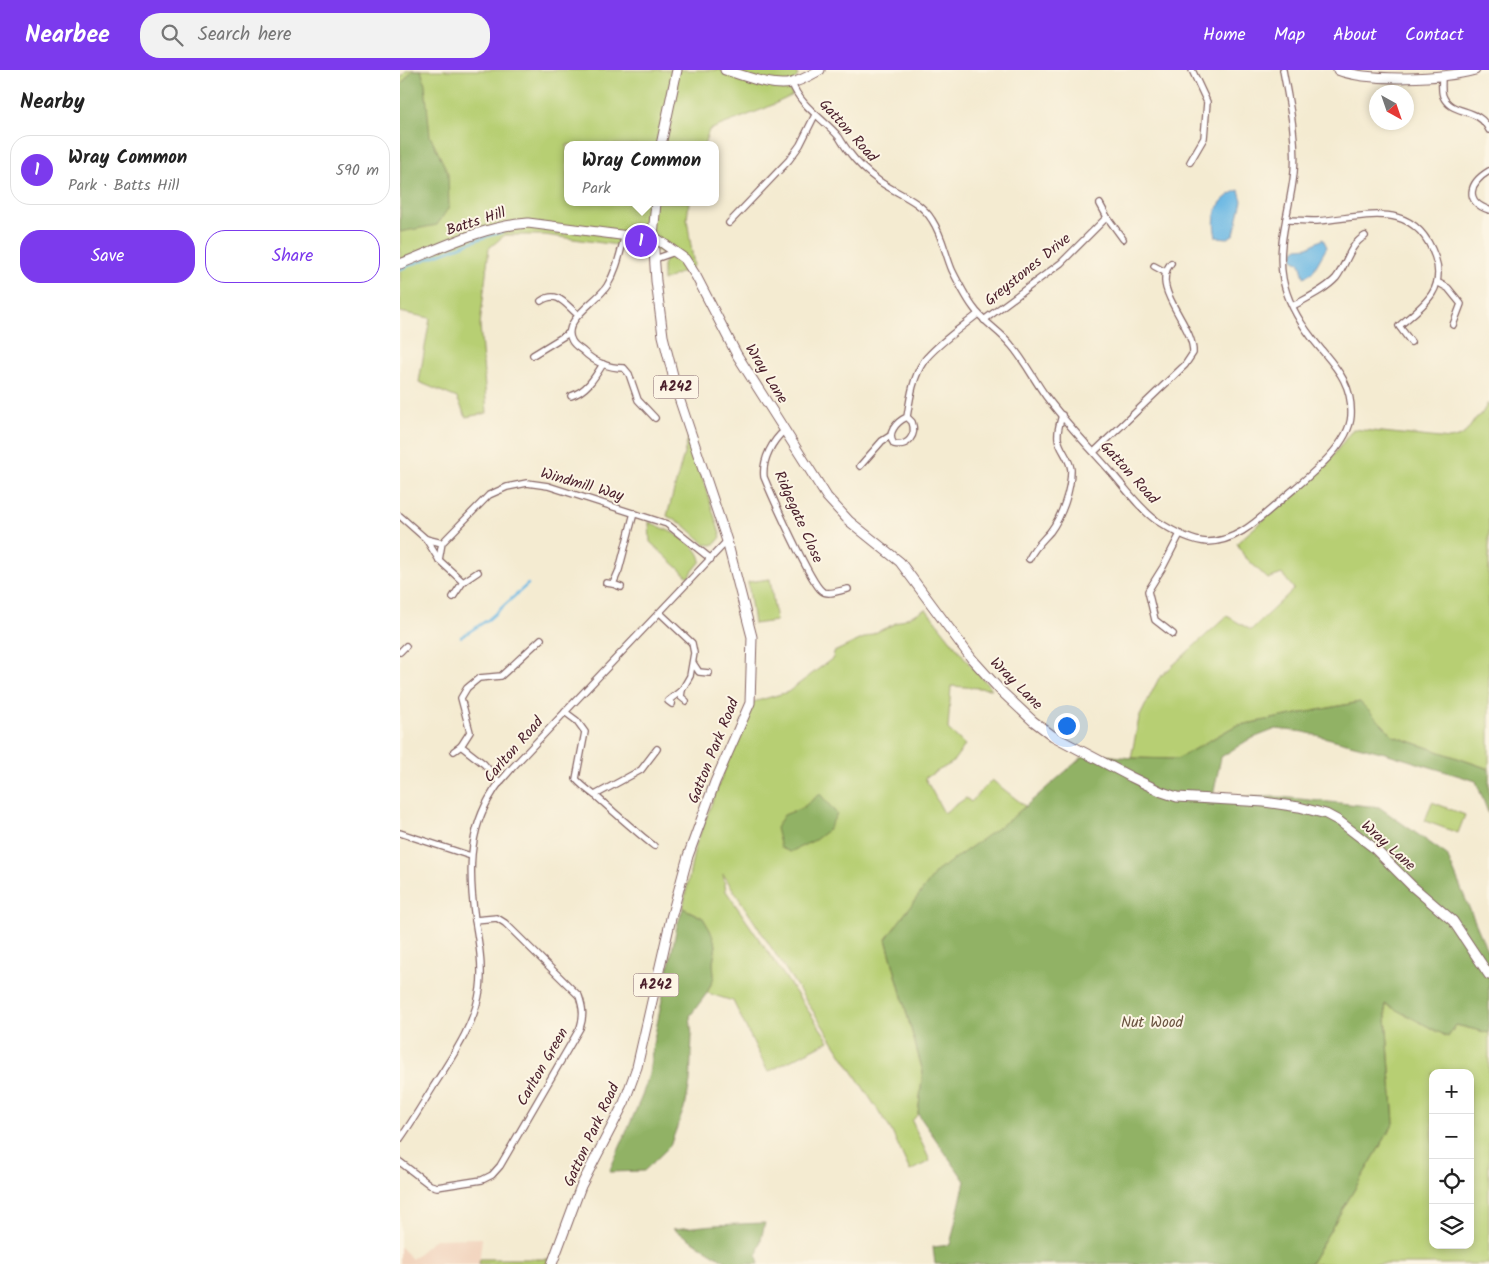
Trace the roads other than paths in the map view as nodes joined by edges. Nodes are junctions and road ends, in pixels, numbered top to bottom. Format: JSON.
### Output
{"nodes":[{"id":1,"x":677,"y":70,"type":"edge"},
{"id":2,"x":725,"y":70,"type":"edge"},
{"id":3,"x":820,"y":70,"type":"edge"},
{"id":4,"x":1192,"y":70,"type":"edge"},
{"id":5,"x":1283,"y":70,"type":"edge"},
{"id":6,"x":1338,"y":70,"type":"edge"},
{"id":7,"x":1475,"y":70,"type":"edge"},
{"id":8,"x":1442,"y":76,"type":"junction"},
{"id":9,"x":792,"y":83,"type":"junction"},
{"id":10,"x":815,"y":115,"type":"junction"},
{"id":11,"x":1489,"y":130,"type":"edge"},
{"id":12,"x":662,"y":141,"type":"edge"},
{"id":13,"x":1190,"y":162,"type":"dead end"},
{"id":14,"x":1489,"y":172,"type":"edge"},
{"id":15,"x":1100,"y":204,"type":"dead end"},
{"id":16,"x":656,"y":206,"type":"edge"},
{"id":17,"x":1489,"y":210,"type":"edge"},
{"id":18,"x":1107,"y":217,"type":"junction"},
{"id":19,"x":1286,"y":220,"type":"junction"},
{"id":20,"x":729,"y":223,"type":"dead end"},
{"id":21,"x":625,"y":235,"type":"junction"},
{"id":22,"x":653,"y":236,"type":"junction"},
{"id":23,"x":1365,"y":236,"type":"dead end"},
{"id":24,"x":1123,"y":239,"type":"dead end"},
{"id":25,"x":679,"y":253,"type":"junction"},
{"id":26,"x":655,"y":259,"type":"junction"},
{"id":27,"x":1171,"y":262,"type":"dead end"},
{"id":28,"x":400,"y":264,"type":"edge"},
{"id":29,"x":1154,"y":266,"type":"dead end"},
{"id":30,"x":1165,"y":272,"type":"junction"},
{"id":31,"x":1437,"y":282,"type":"junction"},
{"id":32,"x":541,"y":301,"type":"dead end"},
{"id":33,"x":1292,"y":306,"type":"junction"},
{"id":34,"x":978,"y":314,"type":"junction"},
{"id":35,"x":578,"y":315,"type":"junction"},
{"id":36,"x":984,"y":320,"type":"junction"},
{"id":37,"x":1453,"y":325,"type":"dead end"},
{"id":38,"x":569,"y":334,"type":"junction"},
{"id":39,"x":1411,"y":342,"type":"dead end"},
{"id":40,"x":533,"y":355,"type":"dead end"},
{"id":41,"x":603,"y":364,"type":"junction"},
{"id":42,"x":572,"y":396,"type":"dead end"},
{"id":43,"x":1062,"y":416,"type":"junction"},
{"id":44,"x":906,"y":417,"type":"junction"},
{"id":45,"x":654,"y":418,"type":"dead end"},
{"id":46,"x":785,"y":430,"type":"junction"},
{"id":47,"x":890,"y":436,"type":"junction"},
{"id":48,"x":1094,"y":452,"type":"junction"},
{"id":49,"x":860,"y":466,"type":"dead end"},
{"id":50,"x":634,"y":513,"type":"junction"},
{"id":51,"x":400,"y":516,"type":"edge"},
{"id":52,"x":1180,"y":534,"type":"junction"},
{"id":53,"x":426,"y":539,"type":"junction"},
{"id":54,"x":728,"y":541,"type":"junction"},
{"id":55,"x":442,"y":543,"type":"junction"},
{"id":56,"x":711,"y":559,"type":"junction"},
{"id":57,"x":1029,"y":559,"type":"dead end"},
{"id":58,"x":439,"y":560,"type":"junction"},
{"id":59,"x":478,"y":572,"type":"dead end"},
{"id":60,"x":463,"y":582,"type":"junction"},
{"id":61,"x":606,"y":583,"type":"dead end"},
{"id":62,"x":614,"y":584,"type":"junction"},
{"id":63,"x":621,"y":587,"type":"dead end"},
{"id":64,"x":848,"y":589,"type":"dead end"},
{"id":65,"x":453,"y":597,"type":"dead end"},
{"id":66,"x":660,"y":613,"type":"junction"},
{"id":67,"x":1173,"y":634,"type":"dead end"},
{"id":68,"x":541,"y":639,"type":"dead end"},
{"id":69,"x":406,"y":646,"type":"dead end"},
{"id":70,"x":400,"y":652,"type":"edge"},
{"id":71,"x":693,"y":664,"type":"junction"},
{"id":72,"x":708,"y":673,"type":"dead end"},
{"id":73,"x":682,"y":690,"type":"junction"},
{"id":74,"x":686,"y":701,"type":"dead end"},
{"id":75,"x":672,"y":704,"type":"dead end"},
{"id":76,"x":565,"y":712,"type":"junction"},
{"id":77,"x":461,"y":746,"type":"junction"},
{"id":78,"x":657,"y":749,"type":"dead end"},
{"id":79,"x":454,"y":751,"type":"dead end"},
{"id":80,"x":500,"y":783,"type":"junction"},
{"id":81,"x":595,"y":795,"type":"junction"},
{"id":82,"x":400,"y":833,"type":"edge"},
{"id":83,"x":654,"y":846,"type":"dead end"},
{"id":84,"x":471,"y":856,"type":"junction"},
{"id":85,"x":475,"y":920,"type":"junction"},
{"id":86,"x":1489,"y":976,"type":"edge"},
{"id":87,"x":400,"y":1139,"type":"edge"},
{"id":88,"x":400,"y":1162,"type":"edge"},
{"id":89,"x":552,"y":1264,"type":"edge"}],
"edges":[{"from":1,"to":12,"type":"street"},
{"from":2,"to":9,"type":"street"},
{"from":3,"to":9,"type":"street"},
{"from":4,"to":13,"type":"street"},
{"from":5,"to":19,"type":"street","name":"Gatton Road"},
{"from":6,"to":8,"type":"street"},
{"from":7,"to":8,"type":"street"},
{"from":8,"to":11,"type":"street"},
{"from":9,"to":10,"type":"street","name":"Gatton Road"},
{"from":10,"to":20,"type":"street"},
{"from":10,"to":34,"type":"street","name":"Gatton Road"},
{"from":14,"to":17,"type":"street"},
{"from":15,"to":18,"type":"street"},
{"from":16,"to":22,"type":"street","number":"A242"},
{"from":18,"to":24,"type":"street"},
{"from":18,"to":36,"type":"street","name":"Greystones Drive"},
{"from":19,"to":31,"type":"street"},
{"from":19,"to":33,"type":"street","name":"Gatton Road"},
{"from":21,"to":22,"type":"street","name":"Batts Hill"},
{"from":21,"to":28,"type":"street","name":"Batts Hill"},
{"from":21,"to":35,"type":"street"},
{"from":22,"to":25,"type":"street","name":"Wray Lane"},
{"from":22,"to":26,"type":"street","name":"Gatton Park Road","number":"A242"},
{"from":23,"to":33,"type":"street"},
{"from":25,"to":26,"type":"street"},
{"from":25,"to":46,"type":"street","name":"Wray Lane"},
{"from":26,"to":54,"type":"street","name":"Gatton Park Road","number":"A242"},
{"from":27,"to":30,"type":"street"},
{"from":29,"to":30,"type":"street"},
{"from":30,"to":48,"type":"street"},
{"from":31,"to":37,"type":"street"},
{"from":31,"to":39,"type":"street"},
{"from":32,"to":35,"type":"street"},
{"from":33,"to":52,"type":"street","name":"Gatton Road"},
{"from":34,"to":36,"type":"street","name":"Gatton Road"},
{"from":34,"to":44,"type":"street"},
{"from":35,"to":38,"type":"street"},
{"from":36,"to":43,"type":"street","name":"Gatton Road"},
{"from":38,"to":40,"type":"street"},
{"from":38,"to":41,"type":"street"},
{"from":41,"to":42,"type":"street"},
{"from":41,"to":45,"type":"street"},
{"from":43,"to":48,"type":"street","name":"Gatton Road"},
{"from":43,"to":57,"type":"street"},
{"from":44,"to":47,"type":"street"},
{"from":44,"to":47,"type":"street"},
{"from":46,"to":64,"type":"street","name":"Ridgegate Close"},
{"from":46,"to":86,"type":"street","name":"Wray Lane"},
{"from":47,"to":49,"type":"street"},
{"from":48,"to":52,"type":"street","name":"Gatton Road"},
{"from":50,"to":55,"type":"street","name":"Windmill Way"},
{"from":50,"to":56,"type":"street","name":"Windmill Way"},
{"from":50,"to":62,"type":"street"},
{"from":51,"to":53,"type":"street"},
{"from":52,"to":67,"type":"street"},
{"from":53,"to":55,"type":"street"},
{"from":53,"to":58,"type":"street"},
{"from":54,"to":56,"type":"street","name":"Carlton Road"},
{"from":54,"to":89,"type":"street","name":"Gatton Park Road","number":"A242"},
{"from":55,"to":58,"type":"street"},
{"from":56,"to":66,"type":"street","name":"Carlton Road"},
{"from":58,"to":60,"type":"street"},
{"from":59,"to":60,"type":"street"},
{"from":60,"to":65,"type":"street"},
{"from":61,"to":62,"type":"street"},
{"from":62,"to":63,"type":"street"},
{"from":66,"to":71,"type":"street"},
{"from":66,"to":76,"type":"street","name":"Carlton Road"},
{"from":68,"to":77,"type":"street"},
{"from":69,"to":70,"type":"street"},
{"from":71,"to":72,"type":"street"},
{"from":71,"to":73,"type":"street"},
{"from":73,"to":74,"type":"street"},
{"from":73,"to":75,"type":"street"},
{"from":76,"to":80,"type":"street","name":"Carlton Road"},
{"from":76,"to":81,"type":"street"},
{"from":77,"to":79,"type":"street"},
{"from":77,"to":80,"type":"street"},
{"from":78,"to":81,"type":"street"},
{"from":80,"to":84,"type":"street","name":"Carlton Road"},
{"from":81,"to":83,"type":"street"},
{"from":82,"to":84,"type":"street"},
{"from":84,"to":85,"type":"street","name":"Carlton Road"},
{"from":85,"to":87,"type":"street","name":"Carlton Road"},
{"from":85,"to":88,"type":"street","name":"Carlton Green"}]}
